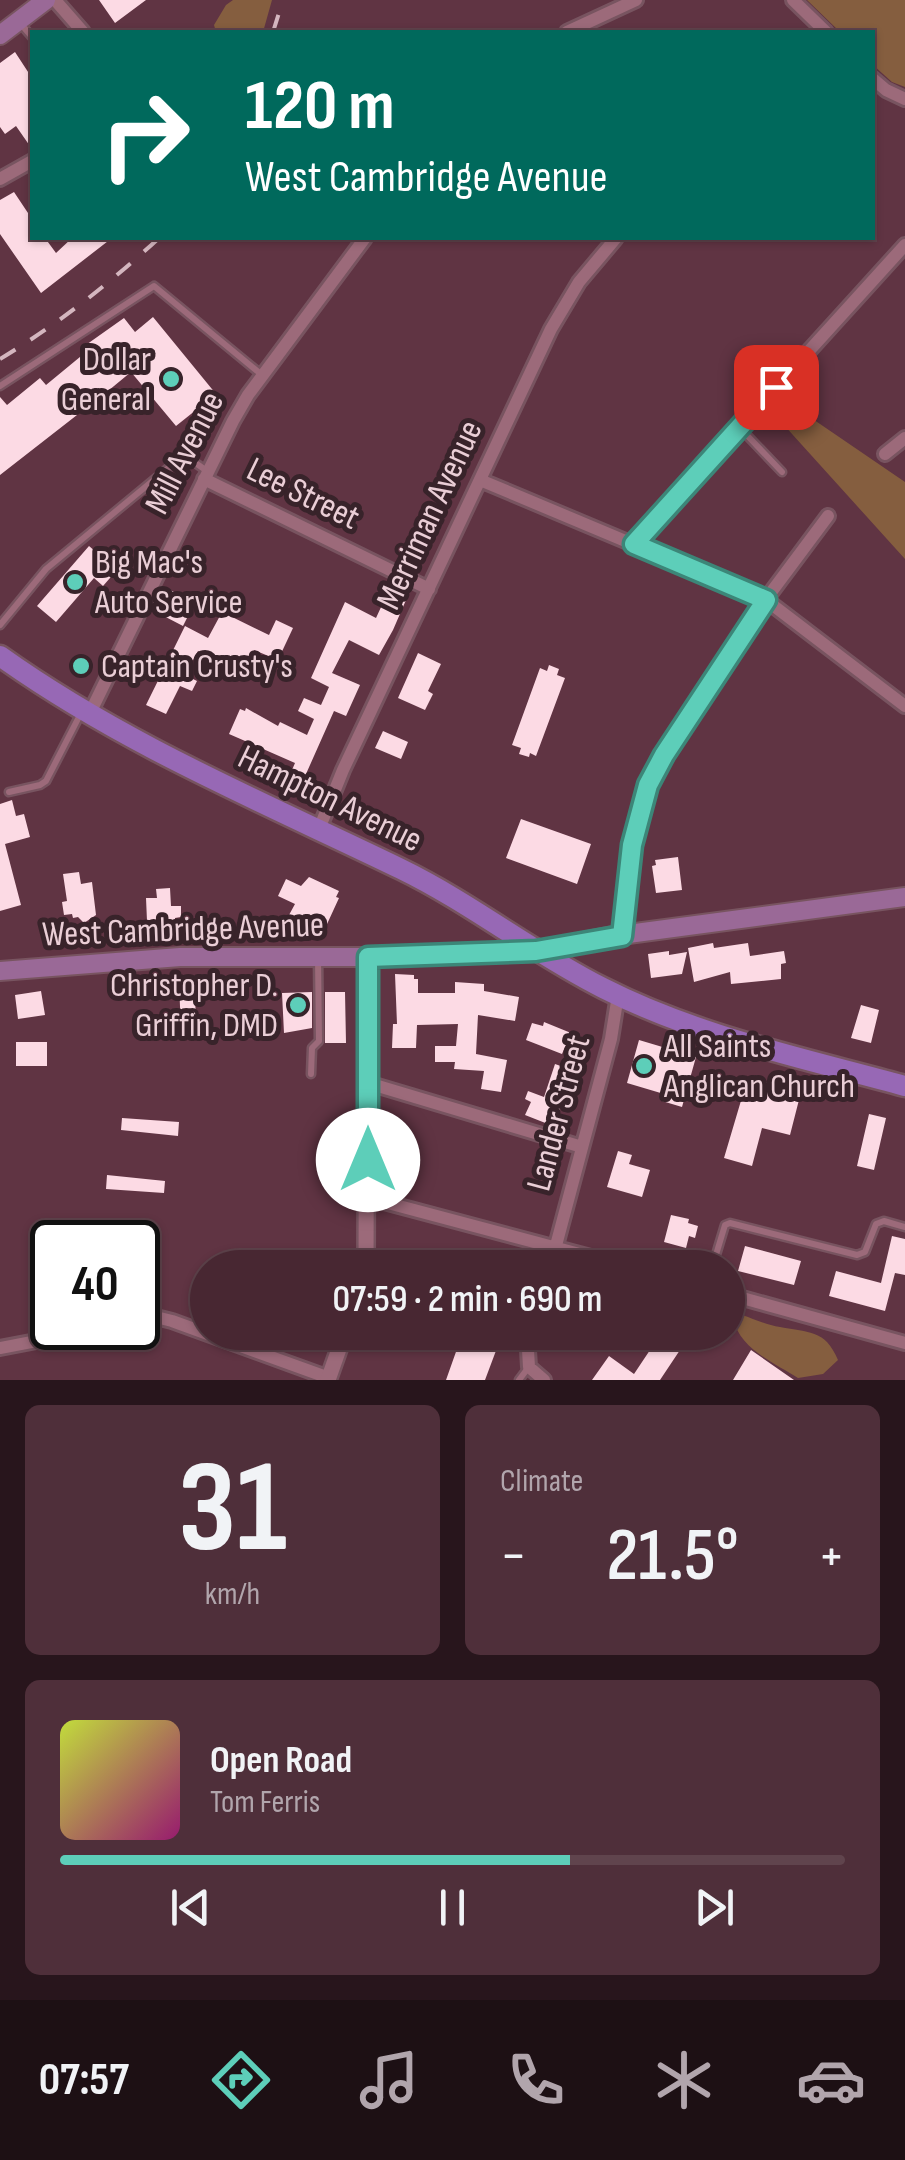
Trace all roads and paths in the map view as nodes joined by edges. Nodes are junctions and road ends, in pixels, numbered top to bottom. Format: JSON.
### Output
{"nodes":[{"id":1,"x":46,"y":0,"type":"edge"},
{"id":2,"x":55,"y":0,"type":"edge"},
{"id":3,"x":636,"y":0,"type":"edge"},
{"id":4,"x":793,"y":0,"type":"edge"},
{"id":5,"x":19,"y":22,"type":"junction"},
{"id":6,"x":81,"y":30,"type":"edge"},
{"id":7,"x":570,"y":30,"type":"edge"},
{"id":8,"x":820,"y":30,"type":"edge"},
{"id":9,"x":30,"y":35,"type":"edge"},
{"id":10,"x":0,"y":36,"type":"edge"},
{"id":11,"x":875,"y":81,"type":"edge"},
{"id":12,"x":905,"y":98,"type":"edge"},
{"id":13,"x":30,"y":163,"type":"edge"},
{"id":14,"x":0,"y":179,"type":"edge"},
{"id":15,"x":364,"y":240,"type":"edge"},
{"id":16,"x":614,"y":240,"type":"edge"},
{"id":17,"x":905,"y":245,"type":"edge"},
{"id":18,"x":263,"y":375,"type":"junction"},
{"id":19,"x":0,"y":386,"type":"edge"},
{"id":20,"x":740,"y":427,"type":"junction"},
{"id":21,"x":905,"y":438,"type":"edge"},
{"id":22,"x":886,"y":454,"type":"dead end"},
{"id":23,"x":782,"y":472,"type":"dead end"},
{"id":24,"x":206,"y":475,"type":"junction"},
{"id":25,"x":480,"y":480,"type":"junction"},
{"id":26,"x":828,"y":516,"type":"dead end"},
{"id":27,"x":634,"y":544,"type":"junction"},
{"id":28,"x":429,"y":589,"type":"junction"},
{"id":29,"x":766,"y":600,"type":"junction"},
{"id":30,"x":0,"y":624,"type":"edge"},
{"id":31,"x":0,"y":656,"type":"edge"},
{"id":32,"x":905,"y":706,"type":"edge"},
{"id":33,"x":85,"y":713,"type":"junction"},
{"id":34,"x":9,"y":792,"type":"dead end"},
{"id":35,"x":319,"y":829,"type":"junction"},
{"id":36,"x":905,"y":897,"type":"edge"},
{"id":37,"x":622,"y":936,"type":"junction"},
{"id":38,"x":536,"y":951,"type":"junction"},
{"id":39,"x":318,"y":956,"type":"junction"},
{"id":40,"x":368,"y":957,"type":"junction"},
{"id":41,"x":0,"y":971,"type":"edge"},
{"id":42,"x":618,"y":995,"type":"junction"},
{"id":43,"x":312,"y":1074,"type":"dead end"},
{"id":44,"x":368,"y":1083,"type":"junction"},
{"id":45,"x":905,"y":1086,"type":"edge"},
{"id":46,"x":582,"y":1147,"type":"junction"},
{"id":47,"x":369,"y":1198,"type":"junction"},
{"id":48,"x":905,"y":1227,"type":"edge"},
{"id":49,"x":556,"y":1246,"type":"junction"},
{"id":50,"x":367,"y":1250,"type":"edge"},
{"id":51,"x":555,"y":1250,"type":"edge"},
{"id":52,"x":570,"y":1250,"type":"edge"},
{"id":53,"x":717,"y":1250,"type":"edge"},
{"id":54,"x":745,"y":1299,"type":"edge"},
{"id":55,"x":160,"y":1319,"type":"edge"},
{"id":56,"x":30,"y":1342,"type":"edge"},
{"id":57,"x":905,"y":1343,"type":"edge"},
{"id":58,"x":0,"y":1348,"type":"edge"},
{"id":59,"x":338,"y":1350,"type":"edge"},
{"id":60,"x":528,"y":1350,"type":"edge"},
{"id":61,"x":528,"y":1367,"type":"junction"},
{"id":62,"x":328,"y":1379,"type":"edge"},
{"id":63,"x":519,"y":1380,"type":"edge"},
{"id":64,"x":544,"y":1380,"type":"edge"}],
"edges":[{"from":1,"to":5,"type":"main road"},
{"from":2,"to":6,"type":"street"},
{"from":3,"to":7,"type":"street"},
{"from":4,"to":8,"type":"street"},
{"from":5,"to":9,"type":"lane"},
{"from":5,"to":10,"type":"main road"},
{"from":11,"to":12,"type":"street"},
{"from":13,"to":14,"type":"street"},
{"from":15,"to":18,"type":"street","name":"Mill Avenue"},
{"from":16,"to":25,"type":"street","name":"Merriman Avenue"},
{"from":17,"to":20,"type":"street"},
{"from":18,"to":19,"type":"lane"},
{"from":18,"to":24,"type":"street","name":"Mill Avenue"},
{"from":20,"to":23,"type":"lane"},
{"from":20,"to":27,"type":"street"},
{"from":21,"to":22,"type":"street"},
{"from":24,"to":28,"type":"street","name":"Lee Street"},
{"from":24,"to":30,"type":"lane"},
{"from":24,"to":33,"type":"street","name":"Mill Avenue"},
{"from":25,"to":27,"type":"street"},
{"from":25,"to":28,"type":"street","name":"Merriman Avenue"},
{"from":26,"to":29,"type":"street"},
{"from":27,"to":29,"type":"street"},
{"from":28,"to":35,"type":"street","name":"Merriman Avenue"},
{"from":29,"to":32,"type":"street"},
{"from":29,"to":37,"type":"street"},
{"from":31,"to":33,"type":"main road","name":"Hampton Avenue"},
{"from":33,"to":34,"type":"lane"},
{"from":33,"to":35,"type":"main road","name":"Hampton Avenue"},
{"from":35,"to":38,"type":"main road","name":"Hampton Avenue"},
{"from":36,"to":37,"type":"main road","name":"West Cambridge Avenue"},
{"from":37,"to":38,"type":"main road","name":"West Cambridge Avenue"},
{"from":38,"to":40,"type":"main road","name":"West Cambridge Avenue"},
{"from":38,"to":42,"type":"main road","name":"Hampton Avenue"},
{"from":39,"to":40,"type":"main road","name":"West Cambridge Avenue"},
{"from":39,"to":41,"type":"main road","name":"West Cambridge Avenue"},
{"from":39,"to":43,"type":"lane"},
{"from":40,"to":44,"type":"street"},
{"from":42,"to":45,"type":"main road","name":"Hampton Avenue"},
{"from":42,"to":46,"type":"street","name":"Lander Street"},
{"from":44,"to":46,"type":"street"},
{"from":44,"to":47,"type":"street"},
{"from":46,"to":49,"type":"street","name":"Lander Street"},
{"from":47,"to":49,"type":"street"},
{"from":47,"to":50,"type":"street"},
{"from":48,"to":53,"type":"lane"},
{"from":49,"to":51,"type":"street","name":"Lander Street"},
{"from":49,"to":52,"type":"street"},
{"from":54,"to":57,"type":"street"},
{"from":55,"to":62,"type":"street"},
{"from":56,"to":58,"type":"street"},
{"from":59,"to":62,"type":"street"},
{"from":60,"to":61,"type":"street"},
{"from":61,"to":63,"type":"lane"},
{"from":61,"to":64,"type":"street"}]}
